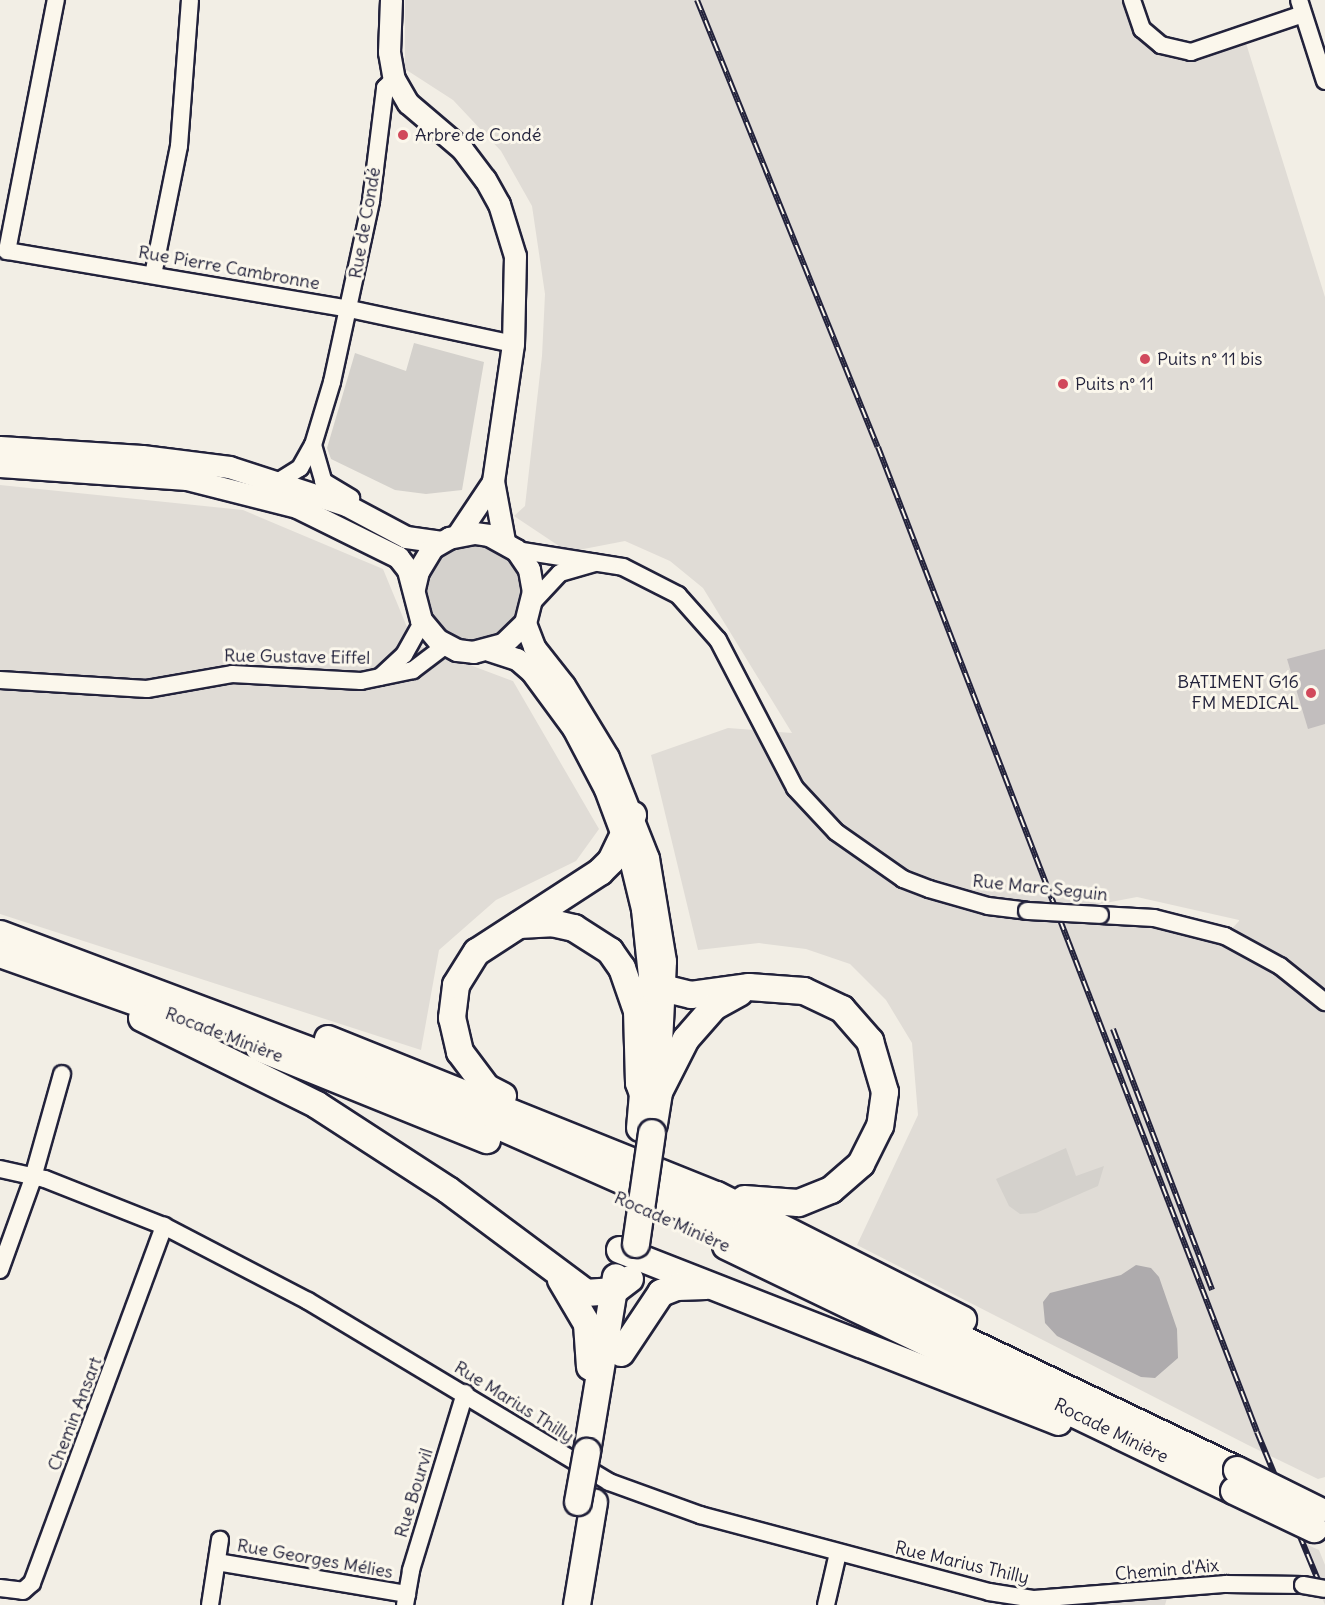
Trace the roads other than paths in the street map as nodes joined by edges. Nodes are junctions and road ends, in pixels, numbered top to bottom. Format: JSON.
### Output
{"nodes":[{"id":1,"x":56,"y":0,"type":"edge"},
{"id":2,"x":190,"y":0,"type":"edge"},
{"id":3,"x":391,"y":0,"type":"edge"},
{"id":4,"x":1132,"y":0,"type":"edge"},
{"id":5,"x":1301,"y":7,"type":"edge"},
{"id":6,"x":394,"y":79,"type":"junction"},
{"id":7,"x":1325,"y":81,"type":"edge"},
{"id":8,"x":3,"y":254,"type":"edge"},
{"id":9,"x":153,"y":275,"type":"junction"},
{"id":10,"x":350,"y":309,"type":"junction"},
{"id":11,"x":513,"y":344,"type":"junction"},
{"id":12,"x":313,"y":446,"type":"junction"},
{"id":13,"x":0,"y":447,"type":"edge"},
{"id":14,"x":0,"y":466,"type":"edge"},
{"id":15,"x":493,"y":481,"type":"junction"},
{"id":16,"x":279,"y":482,"type":"junction"},
{"id":17,"x":382,"y":524,"type":"junction"},
{"id":18,"x":449,"y":538,"type":"junction"},
{"id":19,"x":510,"y":545,"type":"junction"},
{"id":20,"x":597,"y":562,"type":"junction"},
{"id":21,"x":414,"y":589,"type":"junction"},
{"id":22,"x":529,"y":613,"type":"junction"},
{"id":23,"x":422,"y":622,"type":"junction"},
{"id":24,"x":446,"y":645,"type":"junction"},
{"id":25,"x":489,"y":650,"type":"junction"},
{"id":26,"x":379,"y":678,"type":"junction"},
{"id":27,"x":0,"y":680,"type":"edge"},
{"id":28,"x":633,"y":815,"type":"junction"},
{"id":29,"x":623,"y":838,"type":"junction"},
{"id":30,"x":516,"y":925,"type":"junction"},
{"id":31,"x":0,"y":934,"type":"edge"},
{"id":32,"x":0,"y":954,"type":"edge"},
{"id":33,"x":110,"y":972,"type":"junction"},
{"id":34,"x":61,"y":975,"type":"junction"},
{"id":35,"x":658,"y":987,"type":"junction"},
{"id":36,"x":749,"y":987,"type":"junction"},
{"id":37,"x":1325,"y":1002,"type":"edge"},
{"id":38,"x":62,"y":1074,"type":"dead end"},
{"id":39,"x":651,"y":1093,"type":"junction"},
{"id":40,"x":535,"y":1118,"type":"junction"},
{"id":41,"x":0,"y":1169,"type":"edge"},
{"id":42,"x":33,"y":1175,"type":"junction"},
{"id":43,"x":717,"y":1195,"type":"junction"},
{"id":44,"x":164,"y":1226,"type":"junction"},
{"id":45,"x":626,"y":1260,"type":"junction"},
{"id":46,"x":0,"y":1270,"type":"edge"},
{"id":47,"x":557,"y":1274,"type":"junction"},
{"id":48,"x":720,"y":1288,"type":"junction"},
{"id":49,"x":621,"y":1353,"type":"junction"},
{"id":50,"x":465,"y":1393,"type":"junction"},
{"id":51,"x":1188,"y":1445,"type":"junction"},
{"id":52,"x":595,"y":1452,"type":"junction"},
{"id":53,"x":1235,"y":1481,"type":"junction"},
{"id":54,"x":586,"y":1502,"type":"junction"},
{"id":55,"x":1320,"y":1522,"type":"edge"},
{"id":56,"x":220,"y":1540,"type":"dead end"},
{"id":57,"x":838,"y":1552,"type":"junction"},
{"id":58,"x":217,"y":1562,"type":"junction"},
{"id":59,"x":0,"y":1588,"type":"edge"},
{"id":60,"x":1325,"y":1589,"type":"edge"},
{"id":61,"x":406,"y":1600,"type":"edge"},
{"id":62,"x":1034,"y":1602,"type":"edge"},
{"id":63,"x":210,"y":1605,"type":"edge"},
{"id":64,"x":560,"y":1605,"type":"edge"},
{"id":65,"x":577,"y":1605,"type":"edge"},
{"id":66,"x":826,"y":1605,"type":"edge"}],
"edges":[{"from":1,"to":8,"type":"street"},
{"from":2,"to":9,"type":"street"},
{"from":3,"to":6,"type":"main road"},
{"from":4,"to":5,"type":"street"},
{"from":5,"to":7,"type":"street"},
{"from":6,"to":10,"type":"street","name":"Rue de Condé"},
{"from":6,"to":11,"type":"main road"},
{"from":8,"to":9,"type":"street","name":"Rue Pierre Cambronne"},
{"from":9,"to":10,"type":"street","name":"Rue Pierre Cambronne"},
{"from":10,"to":11,"type":"street","name":"Rue Pierre Cambronne"},
{"from":10,"to":12,"type":"street","name":"Rue de Condé"},
{"from":11,"to":15,"type":"main road"},
{"from":12,"to":16,"type":"street","name":"Rue de Condé"},
{"from":12,"to":17,"type":"street"},
{"from":13,"to":16,"type":"main road"},
{"from":14,"to":21,"type":"main road"},
{"from":15,"to":18,"type":"main road"},
{"from":15,"to":19,"type":"main road"},
{"from":16,"to":17,"type":"main road"},
{"from":17,"to":18,"type":"main road"},
{"from":18,"to":19,"type":"main road"},
{"from":18,"to":21,"type":"main road"},
{"from":19,"to":20,"type":"street","name":"Rue Marc Seguin"},
{"from":19,"to":22,"type":"main road"},
{"from":20,"to":22,"type":"street"},
{"from":20,"to":37,"type":"street","name":"Rue Marc Seguin","bridge":true},
{"from":21,"to":23,"type":"main road"},
{"from":22,"to":25,"type":"main road"},
{"from":22,"to":28,"type":"main road"},
{"from":23,"to":24,"type":"main road"},
{"from":23,"to":26,"type":"street","name":"Rue Gustave Eiffel"},
{"from":24,"to":25,"type":"main road"},
{"from":24,"to":26,"type":"street","name":"Rue Gustave Eiffel"},
{"from":25,"to":29,"type":"main road"},
{"from":26,"to":27,"type":"street","name":"Rue Gustave Eiffel"},
{"from":28,"to":29,"type":"highway"},
{"from":28,"to":35,"type":"main road"},
{"from":29,"to":30,"type":"highway"},
{"from":29,"to":35,"type":"main road"},
{"from":30,"to":39,"type":"highway"},
{"from":30,"to":40,"type":"highway"},
{"from":31,"to":33,"type":"highway","name":"Rocade Minière"},
{"from":32,"to":34,"type":"highway","name":"Rocade Minière"},
{"from":33,"to":40,"type":"highway"},
{"from":33,"to":51,"type":"highway","name":"Rocade Minière"},
{"from":34,"to":47,"type":"highway"},
{"from":34,"to":53,"type":"highway","name":"Rocade Minière"},
{"from":35,"to":36,"type":"highway"},
{"from":35,"to":39,"type":"main road"},
{"from":36,"to":39,"type":"highway"},
{"from":36,"to":43,"type":"highway"},
{"from":38,"to":42,"type":"street"},
{"from":39,"to":45,"type":"highway","bridge":true},
{"from":40,"to":43,"type":"highway"},
{"from":41,"to":42,"type":"street","name":"Rue Marius Thilly"},
{"from":42,"to":44,"type":"street","name":"Rue Marius Thilly"},
{"from":42,"to":46,"type":"street"},
{"from":43,"to":51,"type":"highway"},
{"from":44,"to":50,"type":"street","name":"Rue Marius Thilly"},
{"from":44,"to":59,"type":"street","name":"Chemin Ansart"},
{"from":45,"to":47,"type":"highway"},
{"from":45,"to":48,"type":"highway"},
{"from":45,"to":49,"type":"highway"},
{"from":45,"to":52,"type":"highway"},
{"from":47,"to":52,"type":"highway"},
{"from":48,"to":49,"type":"highway"},
{"from":48,"to":53,"type":"highway"},
{"from":49,"to":52,"type":"highway"},
{"from":50,"to":57,"type":"street","name":"Rue Marius Thilly"},
{"from":50,"to":61,"type":"street","name":"Rue Bourvil"},
{"from":51,"to":53,"type":"highway","name":"Rocade Minière"},
{"from":52,"to":54,"type":"highway"},
{"from":53,"to":55,"type":"highway","name":"Rocade Minière","bridge":true},
{"from":54,"to":64,"type":"highway"},
{"from":54,"to":65,"type":"highway"},
{"from":56,"to":58,"type":"street"},
{"from":57,"to":62,"type":"street","name":"Rue Marius Thilly"},
{"from":57,"to":66,"type":"street"},
{"from":58,"to":61,"type":"street","name":"Rue Georges Mélies"},
{"from":58,"to":63,"type":"street"},
{"from":60,"to":62,"type":"street","name":"Chemin d'Aix","bridge":true}]}
